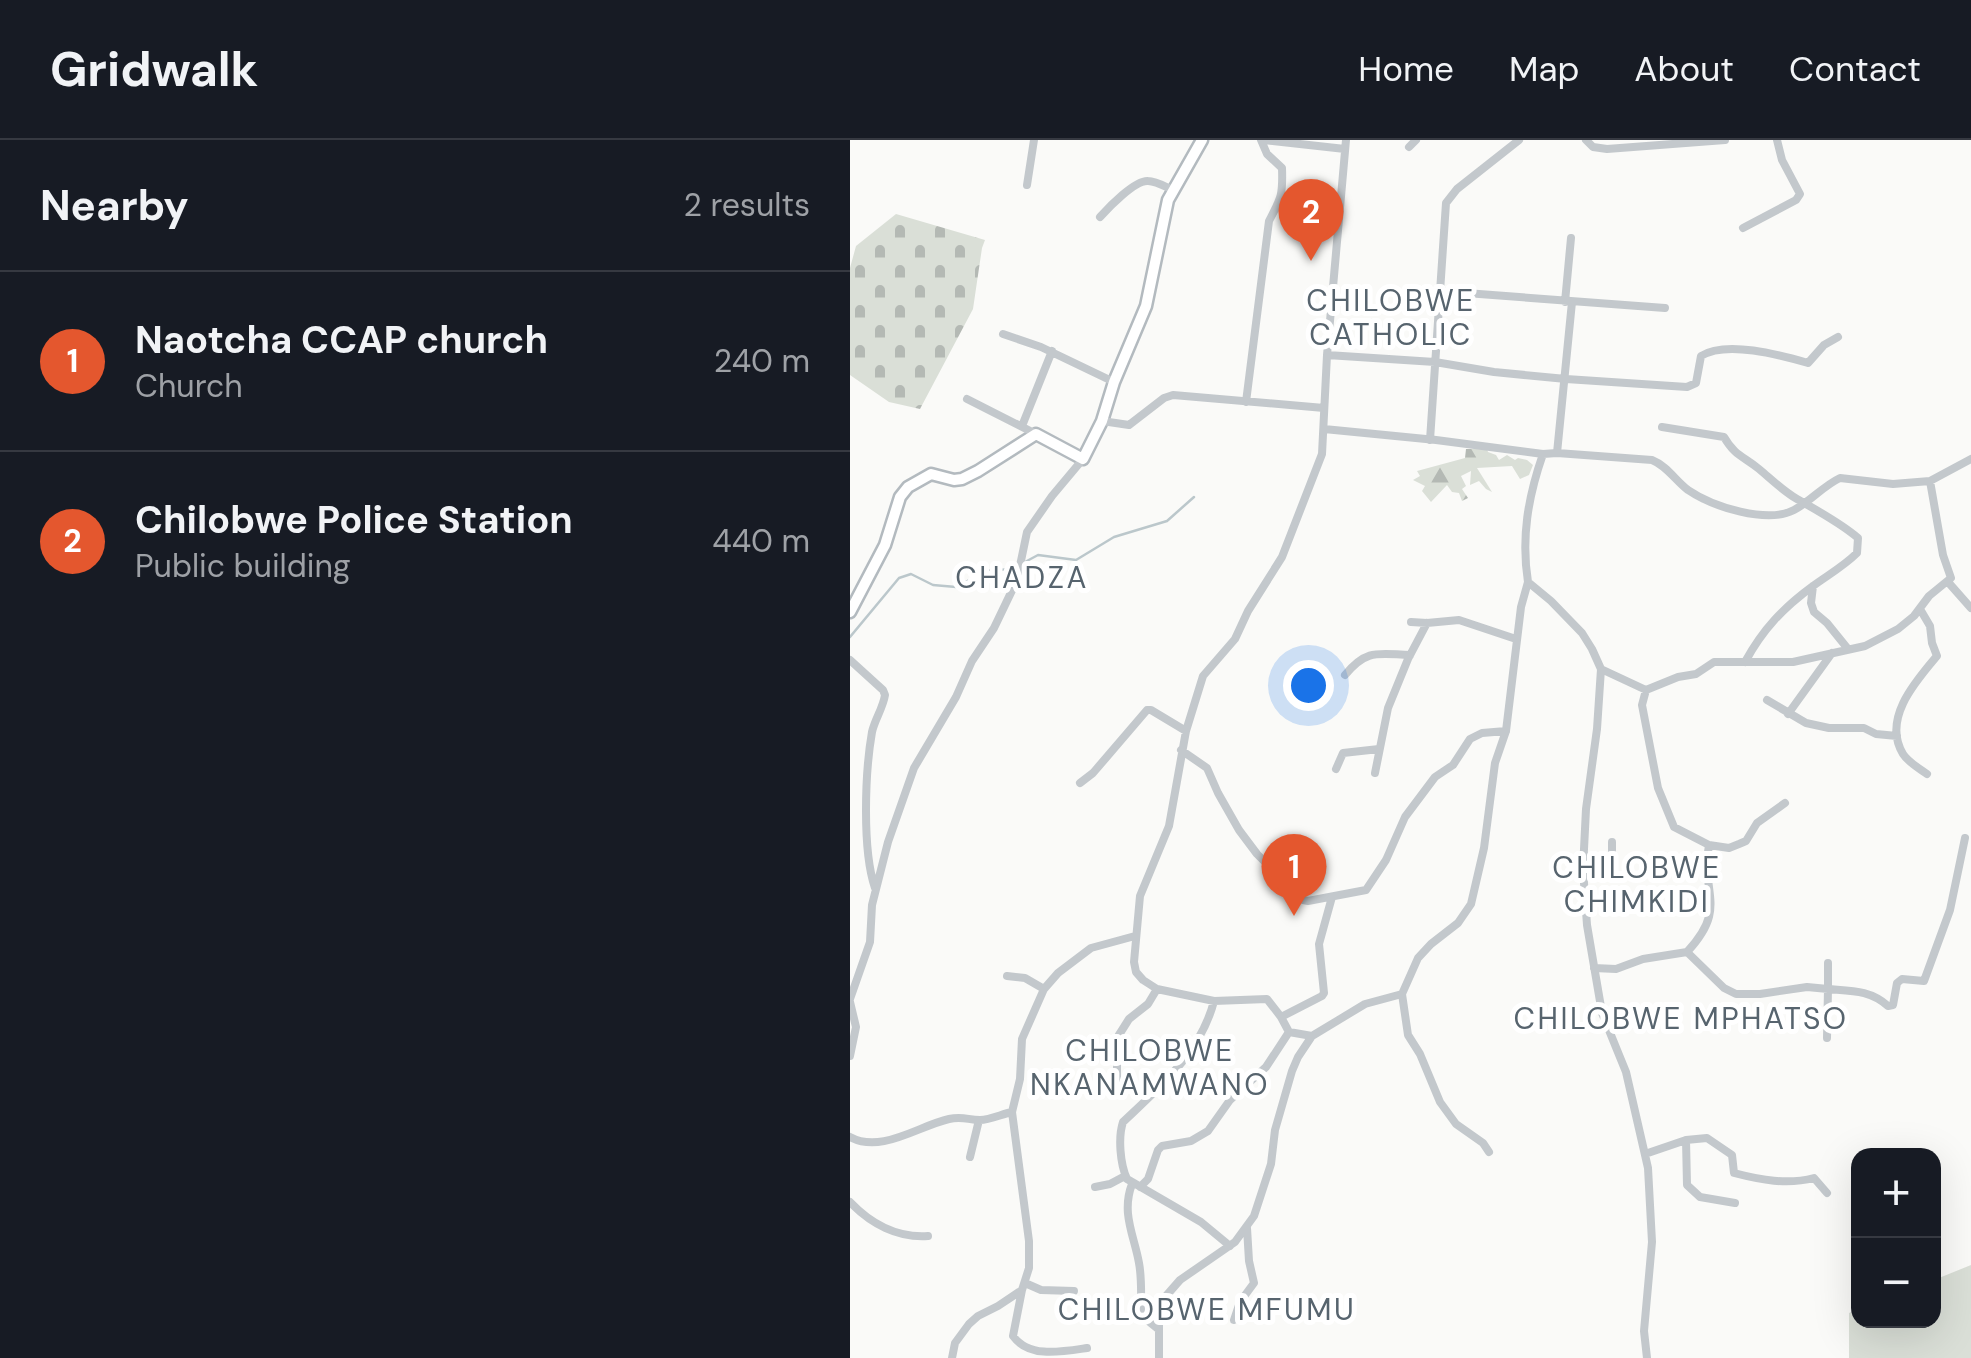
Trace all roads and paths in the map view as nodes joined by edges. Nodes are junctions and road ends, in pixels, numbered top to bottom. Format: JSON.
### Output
{"nodes":[{"id":1,"x":1034,"y":140,"type":"edge"},
{"id":2,"x":1202,"y":140,"type":"edge"},
{"id":3,"x":1262,"y":140,"type":"edge"},
{"id":4,"x":1519,"y":140,"type":"edge"},
{"id":5,"x":1586,"y":140,"type":"edge"},
{"id":6,"x":1725,"y":140,"type":"edge"},
{"id":7,"x":1776,"y":140,"type":"edge"},
{"id":8,"x":1345,"y":145,"type":"edge"},
{"id":9,"x":1027,"y":185,"type":"dead end"},
{"id":10,"x":1173,"y":190,"type":"junction"},
{"id":11,"x":1100,"y":217,"type":"dead end"},
{"id":12,"x":1743,"y":228,"type":"dead end"},
{"id":13,"x":1571,"y":238,"type":"dead end"},
{"id":14,"x":1439,"y":291,"type":"junction"},
{"id":15,"x":1569,"y":302,"type":"junction"},
{"id":16,"x":1665,"y":308,"type":"dead end"},
{"id":17,"x":1002,"y":334,"type":"dead end"},
{"id":18,"x":1838,"y":337,"type":"dead end"},
{"id":19,"x":1052,"y":352,"type":"junction"},
{"id":20,"x":1326,"y":355,"type":"junction"},
{"id":21,"x":1434,"y":362,"type":"junction"},
{"id":22,"x":1566,"y":378,"type":"junction"},
{"id":23,"x":1114,"y":382,"type":"junction"},
{"id":24,"x":967,"y":399,"type":"dead end"},
{"id":25,"x":1246,"y":402,"type":"junction"},
{"id":26,"x":1324,"y":408,"type":"junction"},
{"id":27,"x":1102,"y":421,"type":"junction"},
{"id":28,"x":1022,"y":426,"type":"junction"},
{"id":29,"x":1662,"y":427,"type":"dead end"},
{"id":30,"x":1324,"y":429,"type":"junction"},
{"id":31,"x":1036,"y":434,"type":"junction"},
{"id":32,"x":1430,"y":440,"type":"junction"},
{"id":33,"x":1557,"y":453,"type":"junction"},
{"id":34,"x":1542,"y":454,"type":"junction"},
{"id":35,"x":1083,"y":459,"type":"junction"},
{"id":36,"x":1971,"y":459,"type":"edge"},
{"id":37,"x":1930,"y":481,"type":"junction"},
{"id":38,"x":1806,"y":502,"type":"junction"},
{"id":39,"x":1528,"y":582,"type":"junction"},
{"id":40,"x":1948,"y":582,"type":"junction"},
{"id":41,"x":1813,"y":586,"type":"junction"},
{"id":42,"x":1971,"y":608,"type":"edge"},
{"id":43,"x":1920,"y":609,"type":"junction"},
{"id":44,"x":850,"y":612,"type":"edge"},
{"id":45,"x":1410,"y":622,"type":"dead end"},
{"id":46,"x":1426,"y":624,"type":"junction"},
{"id":47,"x":1516,"y":639,"type":"junction"},
{"id":48,"x":1848,"y":649,"type":"junction"},
{"id":49,"x":1832,"y":653,"type":"junction"},
{"id":50,"x":1410,"y":655,"type":"junction"},
{"id":51,"x":850,"y":660,"type":"edge"},
{"id":52,"x":1744,"y":662,"type":"junction"},
{"id":53,"x":1601,"y":669,"type":"junction"},
{"id":54,"x":1345,"y":675,"type":"dead end"},
{"id":55,"x":1646,"y":690,"type":"junction"},
{"id":56,"x":1767,"y":700,"type":"dead end"},
{"id":57,"x":1788,"y":714,"type":"junction"},
{"id":58,"x":1186,"y":731,"type":"junction"},
{"id":59,"x":1506,"y":731,"type":"junction"},
{"id":60,"x":1897,"y":736,"type":"junction"},
{"id":61,"x":1378,"y":748,"type":"junction"},
{"id":62,"x":1182,"y":750,"type":"junction"},
{"id":63,"x":1336,"y":769,"type":"dead end"},
{"id":64,"x":1375,"y":772,"type":"dead end"},
{"id":65,"x":1927,"y":774,"type":"dead end"},
{"id":66,"x":1080,"y":783,"type":"dead end"},
{"id":67,"x":1784,"y":803,"type":"dead end"},
{"id":68,"x":1965,"y":838,"type":"dead end"},
{"id":69,"x":1612,"y":842,"type":"dead end"},
{"id":70,"x":1708,"y":845,"type":"junction"},
{"id":71,"x":1583,"y":870,"type":"junction"},
{"id":72,"x":876,"y":888,"type":"junction"},
{"id":73,"x":1332,"y":897,"type":"junction"},
{"id":74,"x":1134,"y":936,"type":"junction"},
{"id":75,"x":1687,"y":952,"type":"junction"},
{"id":76,"x":1828,"y":963,"type":"dead end"},
{"id":77,"x":1594,"y":968,"type":"junction"},
{"id":78,"x":1007,"y":976,"type":"dead end"},
{"id":79,"x":1044,"y":989,"type":"junction"},
{"id":80,"x":1156,"y":989,"type":"junction"},
{"id":81,"x":1828,"y":989,"type":"junction"},
{"id":82,"x":1402,"y":994,"type":"junction"},
{"id":83,"x":850,"y":1001,"type":"edge"},
{"id":84,"x":1214,"y":1001,"type":"junction"},
{"id":85,"x":1602,"y":1013,"type":"junction"},
{"id":86,"x":1281,"y":1016,"type":"junction"},
{"id":87,"x":1641,"y":1022,"type":"dead end"},
{"id":88,"x":1288,"y":1032,"type":"junction"},
{"id":89,"x":1312,"y":1036,"type":"junction"},
{"id":90,"x":1828,"y":1038,"type":"dead end"},
{"id":91,"x":850,"y":1056,"type":"edge"},
{"id":92,"x":1117,"y":1088,"type":"dead end"},
{"id":93,"x":1012,"y":1112,"type":"junction"},
{"id":94,"x":979,"y":1120,"type":"junction"},
{"id":95,"x":850,"y":1136,"type":"edge"},
{"id":96,"x":1686,"y":1140,"type":"junction"},
{"id":97,"x":1489,"y":1152,"type":"dead end"},
{"id":98,"x":1646,"y":1154,"type":"junction"},
{"id":99,"x":970,"y":1157,"type":"dead end"},
{"id":100,"x":1125,"y":1176,"type":"junction"},
{"id":101,"x":1136,"y":1186,"type":"junction"},
{"id":102,"x":1095,"y":1187,"type":"dead end"},
{"id":103,"x":1827,"y":1192,"type":"dead end"},
{"id":104,"x":850,"y":1202,"type":"edge"},
{"id":105,"x":1735,"y":1203,"type":"dead end"},
{"id":106,"x":1246,"y":1228,"type":"junction"},
{"id":107,"x":928,"y":1236,"type":"dead end"},
{"id":108,"x":1230,"y":1246,"type":"junction"},
{"id":109,"x":1023,"y":1286,"type":"junction"},
{"id":110,"x":1074,"y":1290,"type":"dead end"},
{"id":111,"x":1234,"y":1320,"type":"dead end"},
{"id":112,"x":1158,"y":1329,"type":"junction"},
{"id":113,"x":1087,"y":1348,"type":"dead end"},
{"id":114,"x":952,"y":1358,"type":"edge"},
{"id":115,"x":1160,"y":1358,"type":"edge"},
{"id":116,"x":1648,"y":1358,"type":"edge"}],
"edges":[{"from":1,"to":9,"type":"street"},
{"from":2,"to":10,"type":"street"},
{"from":3,"to":8,"type":"street"},
{"from":3,"to":25,"type":"street"},
{"from":4,"to":14,"type":"street"},
{"from":5,"to":6,"type":"street"},
{"from":7,"to":12,"type":"street"},
{"from":8,"to":20,"type":"street"},
{"from":10,"to":11,"type":"street"},
{"from":10,"to":23,"type":"street"},
{"from":13,"to":15,"type":"street"},
{"from":14,"to":15,"type":"street"},
{"from":14,"to":21,"type":"street"},
{"from":15,"to":16,"type":"street"},
{"from":15,"to":22,"type":"street"},
{"from":17,"to":19,"type":"street"},
{"from":18,"to":22,"type":"street"},
{"from":19,"to":23,"type":"street"},
{"from":19,"to":28,"type":"street"},
{"from":20,"to":21,"type":"street"},
{"from":20,"to":26,"type":"street"},
{"from":21,"to":22,"type":"street"},
{"from":21,"to":32,"type":"street"},
{"from":22,"to":33,"type":"street"},
{"from":23,"to":27,"type":"street"},
{"from":24,"to":28,"type":"street"},
{"from":25,"to":26,"type":"street"},
{"from":25,"to":27,"type":"street"},
{"from":26,"to":30,"type":"street"},
{"from":27,"to":35,"type":"street"},
{"from":28,"to":31,"type":"street"},
{"from":29,"to":38,"type":"street"},
{"from":30,"to":32,"type":"street"},
{"from":30,"to":58,"type":"street"},
{"from":31,"to":35,"type":"street"},
{"from":31,"to":44,"type":"street"},
{"from":32,"to":34,"type":"street"},
{"from":33,"to":34,"type":"street"},
{"from":33,"to":38,"type":"street"},
{"from":34,"to":39,"type":"street"},
{"from":35,"to":72,"type":"street"},
{"from":36,"to":37,"type":"street"},
{"from":37,"to":38,"type":"street"},
{"from":37,"to":40,"type":"street"},
{"from":38,"to":41,"type":"street"},
{"from":39,"to":47,"type":"street"},
{"from":39,"to":53,"type":"street"},
{"from":40,"to":42,"type":"street"},
{"from":40,"to":43,"type":"street"},
{"from":41,"to":48,"type":"street"},
{"from":41,"to":52,"type":"street"},
{"from":43,"to":48,"type":"street"},
{"from":43,"to":60,"type":"street"},
{"from":45,"to":46,"type":"street"},
{"from":46,"to":47,"type":"street"},
{"from":46,"to":50,"type":"street"},
{"from":47,"to":59,"type":"street"},
{"from":48,"to":49,"type":"street"},
{"from":49,"to":52,"type":"street"},
{"from":49,"to":57,"type":"street"},
{"from":50,"to":54,"type":"street"},
{"from":50,"to":61,"type":"street"},
{"from":51,"to":72,"type":"street"},
{"from":52,"to":55,"type":"street"},
{"from":53,"to":55,"type":"street"},
{"from":53,"to":71,"type":"street"},
{"from":55,"to":70,"type":"street"},
{"from":56,"to":57,"type":"street"},
{"from":57,"to":60,"type":"street"},
{"from":58,"to":62,"type":"street"},
{"from":58,"to":66,"type":"street"},
{"from":59,"to":73,"type":"street"},
{"from":59,"to":82,"type":"street"},
{"from":60,"to":65,"type":"street"},
{"from":61,"to":63,"type":"street"},
{"from":61,"to":64,"type":"street"},
{"from":62,"to":73,"type":"street"},
{"from":62,"to":74,"type":"street"},
{"from":67,"to":70,"type":"street"},
{"from":68,"to":81,"type":"street"},
{"from":69,"to":71,"type":"street"},
{"from":70,"to":75,"type":"street"},
{"from":71,"to":77,"type":"street"},
{"from":72,"to":83,"type":"street"},
{"from":73,"to":86,"type":"street"},
{"from":74,"to":79,"type":"street"},
{"from":74,"to":80,"type":"street"},
{"from":75,"to":77,"type":"street"},
{"from":75,"to":81,"type":"street"},
{"from":76,"to":81,"type":"street"},
{"from":77,"to":85,"type":"street"},
{"from":78,"to":79,"type":"street"},
{"from":79,"to":93,"type":"street"},
{"from":80,"to":84,"type":"street"},
{"from":80,"to":92,"type":"street"},
{"from":81,"to":90,"type":"street"},
{"from":82,"to":89,"type":"street"},
{"from":82,"to":97,"type":"street"},
{"from":83,"to":91,"type":"street"},
{"from":84,"to":86,"type":"street"},
{"from":84,"to":100,"type":"street"},
{"from":85,"to":87,"type":"street"},
{"from":85,"to":98,"type":"street"},
{"from":86,"to":88,"type":"street"},
{"from":88,"to":89,"type":"street"},
{"from":88,"to":101,"type":"street"},
{"from":89,"to":106,"type":"street"},
{"from":93,"to":94,"type":"street"},
{"from":93,"to":109,"type":"street"},
{"from":94,"to":95,"type":"street"},
{"from":94,"to":99,"type":"street"},
{"from":96,"to":98,"type":"street"},
{"from":96,"to":103,"type":"street"},
{"from":96,"to":105,"type":"street"},
{"from":98,"to":116,"type":"street"},
{"from":100,"to":101,"type":"street"},
{"from":100,"to":102,"type":"street"},
{"from":101,"to":108,"type":"street"},
{"from":101,"to":112,"type":"street"},
{"from":104,"to":107,"type":"street"},
{"from":106,"to":108,"type":"street"},
{"from":106,"to":111,"type":"street"},
{"from":108,"to":112,"type":"street"},
{"from":109,"to":110,"type":"street"},
{"from":109,"to":113,"type":"street"},
{"from":109,"to":114,"type":"street"},
{"from":112,"to":115,"type":"street"}]}
